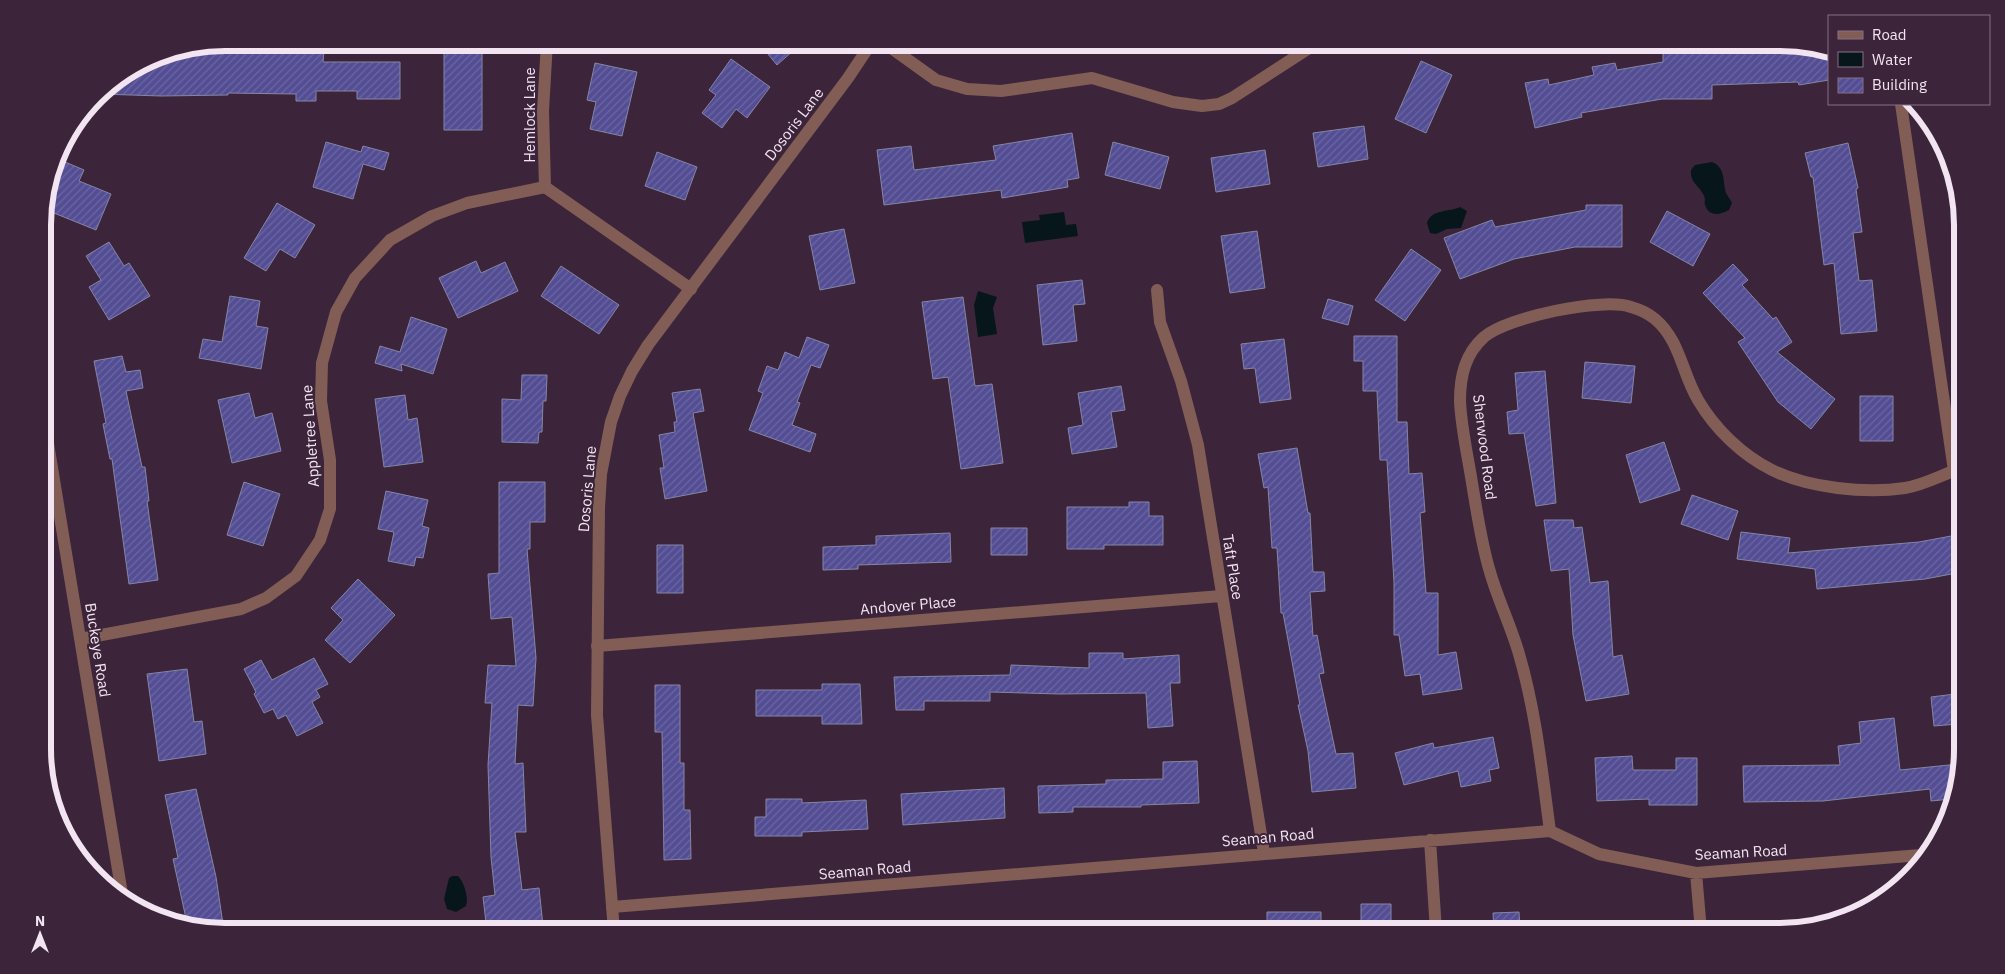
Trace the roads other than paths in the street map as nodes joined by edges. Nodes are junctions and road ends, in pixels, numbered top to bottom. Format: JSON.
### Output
{"nodes":[{"id":1,"x":1304,"y":51,"type":"edge"},
{"id":2,"x":546,"y":52,"type":"edge"},
{"id":3,"x":865,"y":52,"type":"edge"},
{"id":4,"x":896,"y":52,"type":"edge"},
{"id":5,"x":1901,"y":105,"type":"edge"},
{"id":6,"x":545,"y":187,"type":"junction"},
{"id":7,"x":691,"y":289,"type":"junction"},
{"id":8,"x":1157,"y":290,"type":"dead end"},
{"id":9,"x":1954,"y":443,"type":"edge"},
{"id":10,"x":1954,"y":470,"type":"edge"},
{"id":11,"x":51,"y":504,"type":"edge"},
{"id":12,"x":1222,"y":596,"type":"junction"},
{"id":13,"x":80,"y":639,"type":"junction"},
{"id":14,"x":597,"y":646,"type":"junction"},
{"id":15,"x":1550,"y":831,"type":"junction"},
{"id":16,"x":1430,"y":840,"type":"junction"},
{"id":17,"x":1264,"y":853,"type":"junction"},
{"id":18,"x":1918,"y":855,"type":"edge"},
{"id":19,"x":1696,"y":873,"type":"junction"},
{"id":20,"x":121,"y":888,"type":"edge"},
{"id":21,"x":612,"y":907,"type":"junction"},
{"id":22,"x":1435,"y":922,"type":"edge"},
{"id":23,"x":1699,"y":922,"type":"edge"},
{"id":24,"x":613,"y":923,"type":"edge"}],
"edges":[{"from":1,"to":4,"type":"street"},
{"from":2,"to":6,"type":"street","name":"Hemlock Lane"},
{"from":3,"to":7,"type":"street","name":"Dosoris Lane"},
{"from":5,"to":9,"type":"street"},
{"from":6,"to":7,"type":"street"},
{"from":6,"to":13,"type":"street","name":"Appletree Lane"},
{"from":7,"to":14,"type":"street","name":"Dosoris Lane"},
{"from":8,"to":12,"type":"street","name":"Taft Place"},
{"from":10,"to":15,"type":"street","name":"Sherwood Road"},
{"from":11,"to":13,"type":"street","name":"Buckeye Road"},
{"from":12,"to":14,"type":"street","name":"Andover Place"},
{"from":12,"to":17,"type":"street","name":"Taft Place"},
{"from":13,"to":20,"type":"street","name":"Buckeye Road"},
{"from":14,"to":21,"type":"street","name":"Dosoris Lane"},
{"from":15,"to":16,"type":"street","name":"Seaman Road"},
{"from":15,"to":19,"type":"street","name":"Seaman Road"},
{"from":16,"to":17,"type":"street","name":"Seaman Road"},
{"from":16,"to":22,"type":"street"},
{"from":17,"to":21,"type":"street","name":"Seaman Road"},
{"from":18,"to":19,"type":"street","name":"Seaman Road"},
{"from":19,"to":23,"type":"street"},
{"from":21,"to":24,"type":"street","name":"Dosoris Lane"}]}
